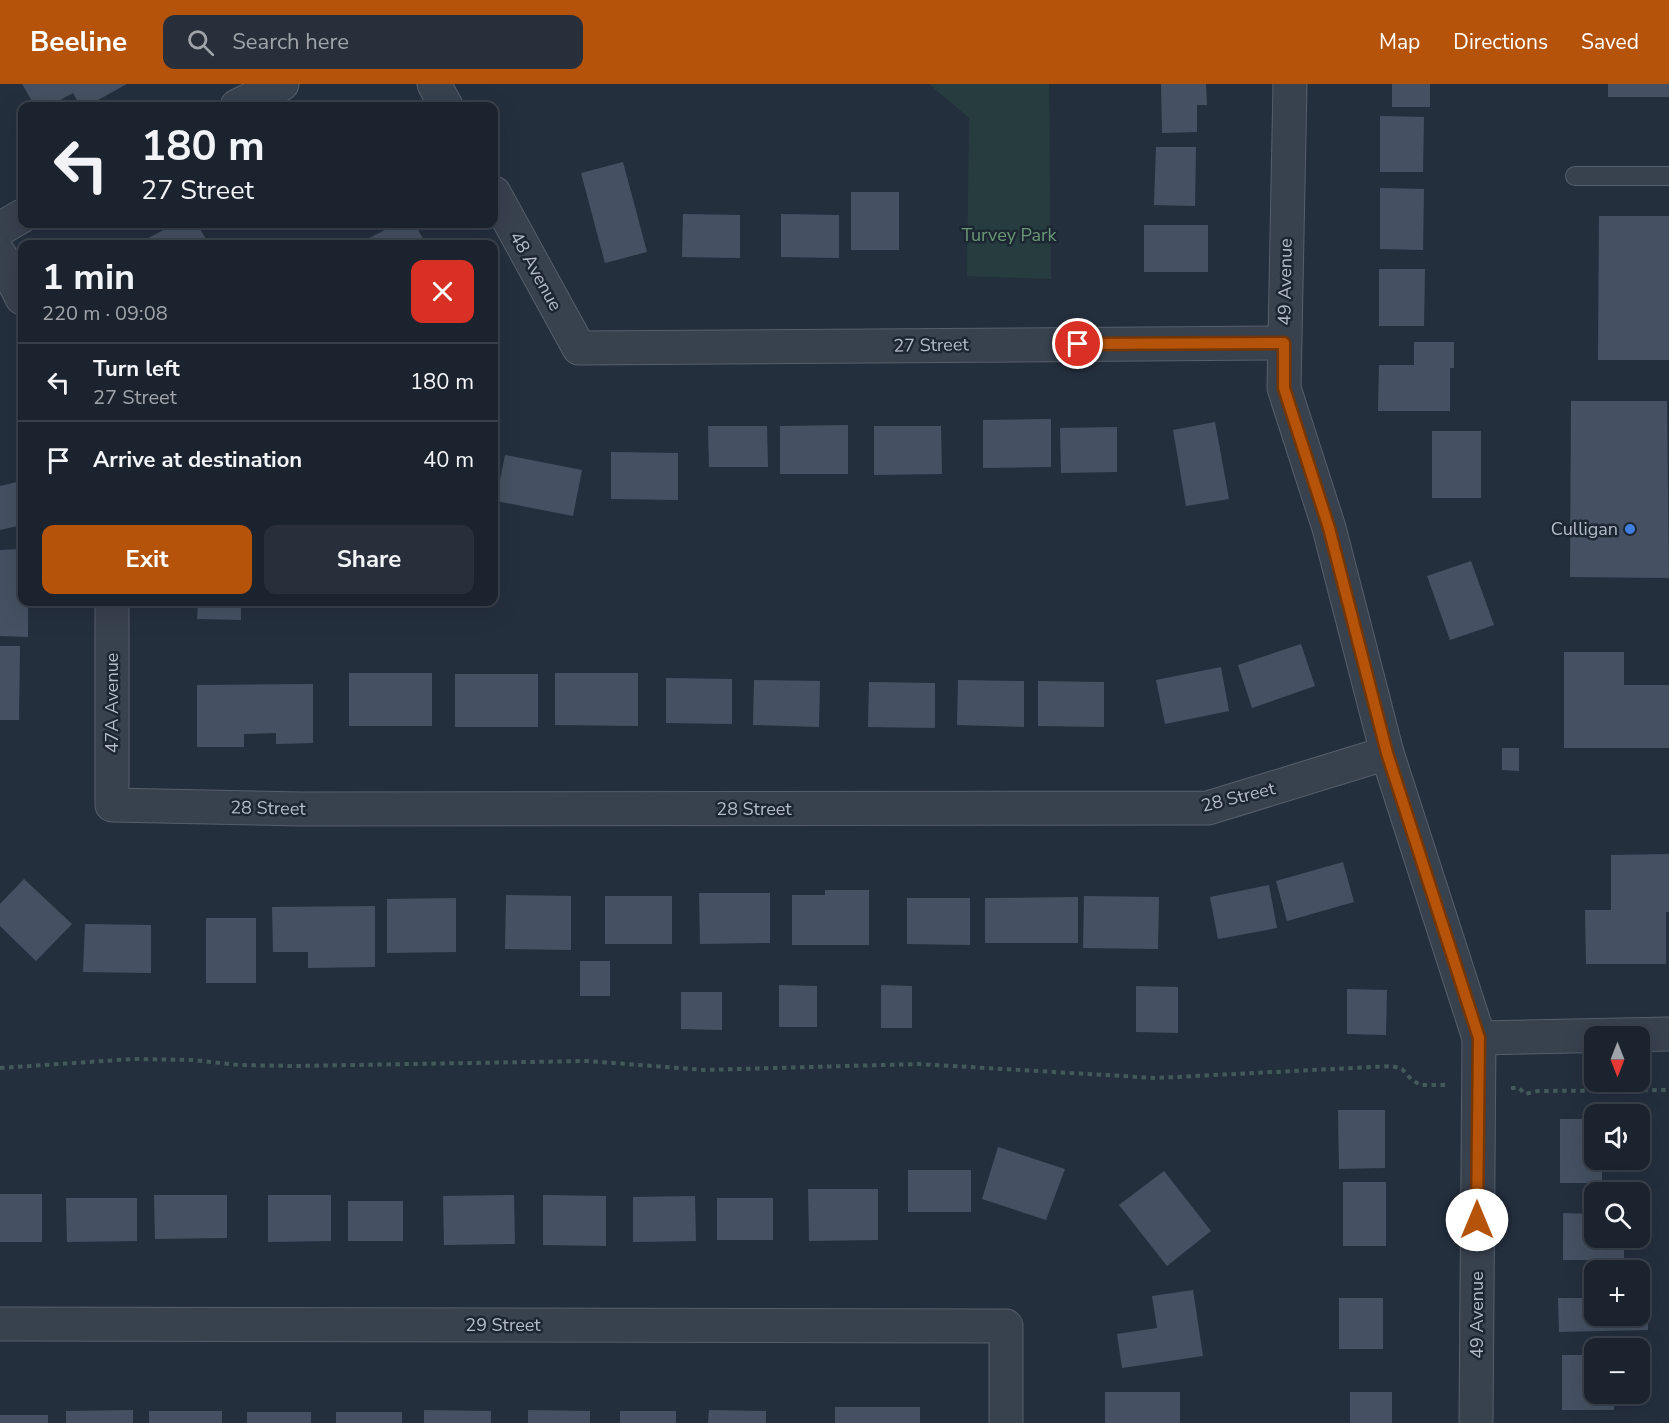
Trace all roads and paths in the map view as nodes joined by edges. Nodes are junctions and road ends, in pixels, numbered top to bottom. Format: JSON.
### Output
{"nodes":[{"id":1,"x":282,"y":84,"type":"edge"},
{"id":2,"x":434,"y":84,"type":"edge"},
{"id":3,"x":1290,"y":84,"type":"edge"},
{"id":4,"x":245,"y":102,"type":"edge"},
{"id":5,"x":444,"y":102,"type":"edge"},
{"id":6,"x":1575,"y":176,"type":"dead end"},
{"id":7,"x":1669,"y":176,"type":"edge"},
{"id":8,"x":498,"y":200,"type":"edge"},
{"id":9,"x":18,"y":218,"type":"edge"},
{"id":10,"x":0,"y":229,"type":"edge"},
{"id":11,"x":0,"y":255,"type":"edge"},
{"id":12,"x":18,"y":289,"type":"edge"},
{"id":13,"x":1284,"y":343,"type":"junction"},
{"id":14,"x":579,"y":348,"type":"joint"},
{"id":15,"x":112,"y":606,"type":"edge"},
{"id":16,"x":1387,"y":753,"type":"junction"},
{"id":17,"x":112,"y":805,"type":"joint"},
{"id":18,"x":1669,"y":1034,"type":"edge"},
{"id":19,"x":1479,"y":1038,"type":"junction"},
{"id":20,"x":0,"y":1068,"type":"edge"},
{"id":21,"x":1445,"y":1085,"type":"dead end"},
{"id":22,"x":1519,"y":1088,"type":"dead end"},
{"id":23,"x":1669,"y":1090,"type":"edge"},
{"id":24,"x":0,"y":1324,"type":"edge"},
{"id":25,"x":1006,"y":1423,"type":"edge"},
{"id":26,"x":1476,"y":1423,"type":"edge"}],
"edges":[{"from":1,"to":4,"type":"street"},
{"from":2,"to":5,"type":"street"},
{"from":3,"to":13,"type":"street","name":"49 Avenue"},
{"from":6,"to":7,"type":"lane"},
{"from":8,"to":14,"type":"street","name":"48 Avenue"},
{"from":9,"to":10,"type":"street"},
{"from":11,"to":12,"type":"street"},
{"from":13,"to":14,"type":"street","name":"27 Street"},
{"from":13,"to":16,"type":"street","name":"49 Avenue"},
{"from":15,"to":17,"type":"street","name":"47A Avenue"},
{"from":16,"to":17,"type":"street","name":"28 Street"},
{"from":16,"to":19,"type":"street","name":"49 Avenue"},
{"from":18,"to":19,"type":"street"},
{"from":19,"to":26,"type":"street","name":"49 Avenue"},
{"from":20,"to":21,"type":"path"},
{"from":22,"to":23,"type":"path"},
{"from":24,"to":25,"type":"street","name":"29 Street"}]}
